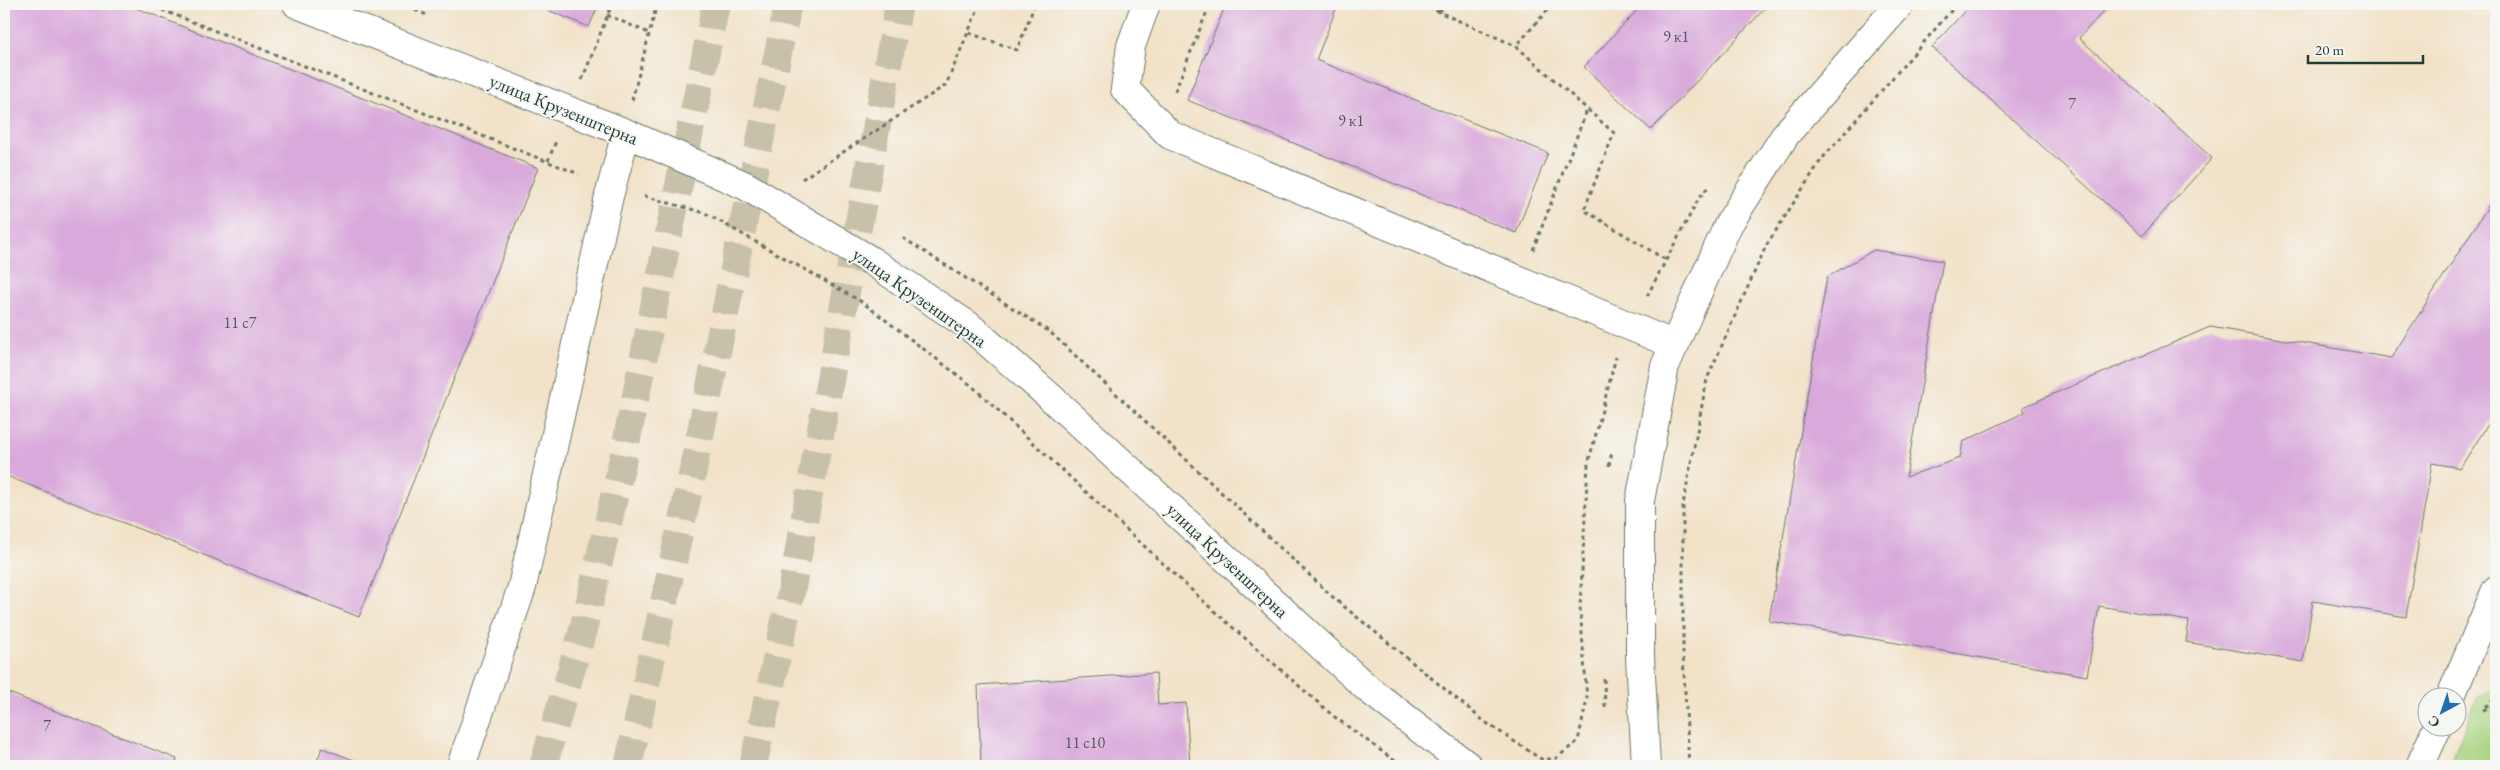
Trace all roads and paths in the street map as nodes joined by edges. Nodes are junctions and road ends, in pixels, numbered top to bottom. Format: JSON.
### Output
{"nodes":[{"id":1,"x":147,"y":4,"type":"edge"},
{"id":2,"x":297,"y":4,"type":"edge"},
{"id":3,"x":656,"y":4,"type":"edge"},
{"id":4,"x":980,"y":4,"type":"edge"},
{"id":5,"x":1035,"y":4,"type":"edge"},
{"id":6,"x":1146,"y":4,"type":"edge"},
{"id":7,"x":1210,"y":4,"type":"edge"},
{"id":8,"x":1421,"y":4,"type":"edge"},
{"id":9,"x":1446,"y":4,"type":"edge"},
{"id":10,"x":1553,"y":4,"type":"edge"},
{"id":11,"x":1900,"y":4,"type":"edge"},
{"id":12,"x":1957,"y":4,"type":"edge"},
{"id":13,"x":1439,"y":12,"type":"junction"},
{"id":14,"x":607,"y":15,"type":"dead end"},
{"id":15,"x":649,"y":33,"type":"junction"},
{"id":16,"x":969,"y":33,"type":"junction"},
{"id":17,"x":1516,"y":46,"type":"junction"},
{"id":18,"x":1172,"y":98,"type":"dead end"},
{"id":19,"x":1587,"y":110,"type":"junction"},
{"id":20,"x":626,"y":133,"type":"junction"},
{"id":21,"x":802,"y":179,"type":"dead end"},
{"id":22,"x":611,"y":187,"type":"junction"},
{"id":23,"x":1523,"y":247,"type":"dead end"},
{"id":24,"x":1666,"y":260,"type":"dead end"},
{"id":25,"x":1674,"y":345,"type":"junction"},
{"id":26,"x":2496,"y":590,"type":"edge"},
{"id":27,"x":2454,"y":688,"type":"edge"},
{"id":28,"x":2496,"y":705,"type":"edge"},
{"id":29,"x":2481,"y":711,"type":"dead end"},
{"id":30,"x":2433,"y":738,"type":"edge"},
{"id":31,"x":461,"y":766,"type":"edge"},
{"id":32,"x":1402,"y":766,"type":"edge"},
{"id":33,"x":1468,"y":766,"type":"edge"},
{"id":34,"x":1646,"y":766,"type":"edge"},
{"id":35,"x":1689,"y":766,"type":"edge"},
{"id":36,"x":2420,"y":766,"type":"edge"}],
"edges":[{"from":1,"to":22,"type":"path"},
{"from":2,"to":20,"type":"street","name":"улица Крузенштерна"},
{"from":3,"to":15,"type":"path"},
{"from":4,"to":16,"type":"path"},
{"from":5,"to":16,"type":"path"},
{"from":6,"to":25,"type":"street"},
{"from":7,"to":18,"type":"path"},
{"from":8,"to":13,"type":"path"},
{"from":9,"to":13,"type":"path"},
{"from":10,"to":17,"type":"path"},
{"from":11,"to":25,"type":"street"},
{"from":12,"to":35,"type":"path"},
{"from":13,"to":17,"type":"path"},
{"from":14,"to":15,"type":"path"},
{"from":15,"to":20,"type":"path"},
{"from":16,"to":21,"type":"path"},
{"from":17,"to":19,"type":"path"},
{"from":19,"to":23,"type":"path"},
{"from":19,"to":24,"type":"path"},
{"from":20,"to":22,"type":"street"},
{"from":20,"to":33,"type":"street","name":"улица Крузенштерна"},
{"from":22,"to":31,"type":"street"},
{"from":22,"to":32,"type":"path"},
{"from":25,"to":34,"type":"street"},
{"from":26,"to":27,"type":"street"},
{"from":28,"to":29,"type":"path"},
{"from":30,"to":36,"type":"street"}]}
